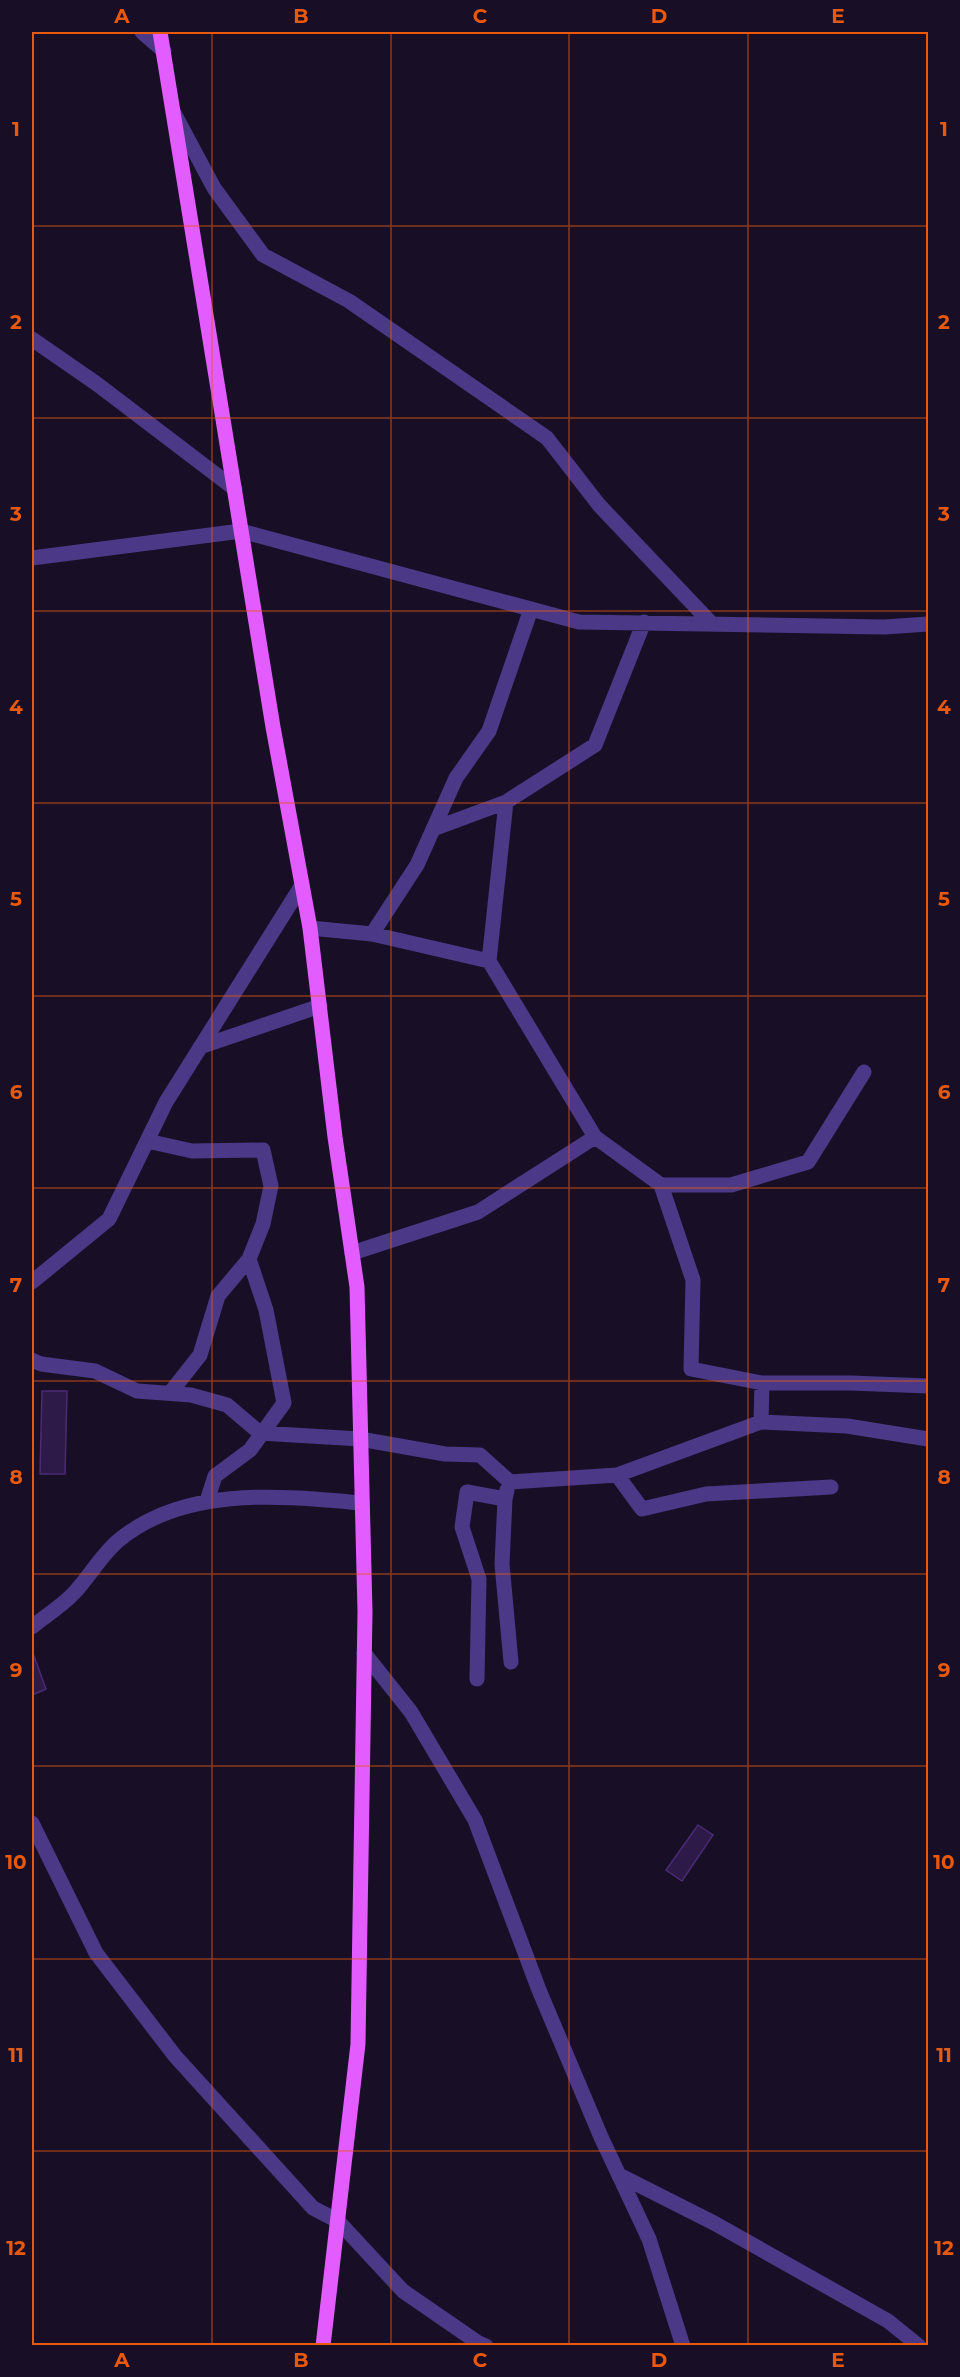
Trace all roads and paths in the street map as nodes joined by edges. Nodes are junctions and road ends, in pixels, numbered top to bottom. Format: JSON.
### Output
{"nodes":[{"id":1,"x":142,"y":32,"type":"edge"},
{"id":2,"x":160,"y":32,"type":"edge"},
{"id":3,"x":164,"y":51,"type":"junction"},
{"id":4,"x":174,"y":113,"type":"junction"},
{"id":5,"x":32,"y":339,"type":"edge"},
{"id":6,"x":235,"y":489,"type":"junction"},
{"id":7,"x":241,"y":531,"type":"junction"},
{"id":8,"x":32,"y":558,"type":"edge"},
{"id":9,"x":531,"y":609,"type":"junction"},
{"id":10,"x":644,"y":622,"type":"junction"},
{"id":11,"x":711,"y":624,"type":"junction"},
{"id":12,"x":928,"y":624,"type":"edge"},
{"id":13,"x":506,"y":802,"type":"junction"},
{"id":14,"x":433,"y":829,"type":"junction"},
{"id":15,"x":302,"y":885,"type":"junction"},
{"id":16,"x":310,"y":928,"type":"junction"},
{"id":17,"x":372,"y":934,"type":"junction"},
{"id":18,"x":489,"y":961,"type":"junction"},
{"id":19,"x":320,"y":1006,"type":"junction"},
{"id":20,"x":200,"y":1047,"type":"junction"},
{"id":21,"x":864,"y":1072,"type":"dead end"},
{"id":22,"x":595,"y":1137,"type":"junction"},
{"id":23,"x":147,"y":1141,"type":"junction"},
{"id":24,"x":661,"y":1185,"type":"junction"},
{"id":25,"x":352,"y":1253,"type":"junction"},
{"id":26,"x":249,"y":1259,"type":"junction"},
{"id":27,"x":32,"y":1282,"type":"edge"},
{"id":28,"x":32,"y":1360,"type":"edge"},
{"id":29,"x":762,"y":1383,"type":"junction"},
{"id":30,"x":928,"y":1386,"type":"edge"},
{"id":31,"x":170,"y":1393,"type":"junction"},
{"id":32,"x":761,"y":1422,"type":"junction"},
{"id":33,"x":260,"y":1433,"type":"junction"},
{"id":34,"x":360,"y":1439,"type":"junction"},
{"id":35,"x":928,"y":1439,"type":"edge"},
{"id":36,"x":617,"y":1475,"type":"junction"},
{"id":37,"x":510,"y":1482,"type":"junction"},
{"id":38,"x":831,"y":1487,"type":"dead end"},
{"id":39,"x":505,"y":1499,"type":"junction"},
{"id":40,"x":207,"y":1501,"type":"junction"},
{"id":41,"x":362,"y":1503,"type":"junction"},
{"id":42,"x":32,"y":1627,"type":"edge"},
{"id":43,"x":364,"y":1653,"type":"junction"},
{"id":44,"x":511,"y":1662,"type":"dead end"},
{"id":45,"x":477,"y":1678,"type":"dead end"},
{"id":46,"x":32,"y":1823,"type":"edge"},
{"id":47,"x":619,"y":2175,"type":"junction"},
{"id":48,"x":338,"y":2221,"type":"junction"},
{"id":49,"x":459,"y":2330,"type":"junction"},
{"id":50,"x":323,"y":2346,"type":"edge"},
{"id":51,"x":467,"y":2346,"type":"edge"},
{"id":52,"x":486,"y":2346,"type":"edge"},
{"id":53,"x":683,"y":2346,"type":"edge"},
{"id":54,"x":919,"y":2346,"type":"edge"}],
"edges":[{"from":1,"to":3,"type":"street"},
{"from":2,"to":3,"type":"main road"},
{"from":3,"to":4,"type":"main road"},
{"from":4,"to":6,"type":"main road"},
{"from":4,"to":11,"type":"street"},
{"from":5,"to":6,"type":"street"},
{"from":6,"to":7,"type":"main road"},
{"from":7,"to":8,"type":"street"},
{"from":7,"to":9,"type":"street"},
{"from":7,"to":15,"type":"main road"},
{"from":9,"to":10,"type":"street"},
{"from":9,"to":14,"type":"street"},
{"from":10,"to":11,"type":"street"},
{"from":10,"to":13,"type":"street"},
{"from":11,"to":12,"type":"street"},
{"from":13,"to":14,"type":"street"},
{"from":13,"to":18,"type":"street"},
{"from":14,"to":17,"type":"street"},
{"from":15,"to":16,"type":"main road"},
{"from":15,"to":20,"type":"street"},
{"from":16,"to":17,"type":"street"},
{"from":16,"to":19,"type":"main road"},
{"from":17,"to":18,"type":"street"},
{"from":18,"to":22,"type":"street"},
{"from":19,"to":20,"type":"street"},
{"from":19,"to":25,"type":"main road"},
{"from":20,"to":23,"type":"street"},
{"from":21,"to":24,"type":"street"},
{"from":22,"to":24,"type":"street"},
{"from":22,"to":25,"type":"street"},
{"from":23,"to":26,"type":"street"},
{"from":23,"to":27,"type":"street"},
{"from":24,"to":29,"type":"street"},
{"from":25,"to":34,"type":"main road"},
{"from":26,"to":31,"type":"street"},
{"from":26,"to":33,"type":"street"},
{"from":28,"to":31,"type":"street"},
{"from":29,"to":30,"type":"street"},
{"from":29,"to":32,"type":"street"},
{"from":31,"to":33,"type":"street"},
{"from":32,"to":35,"type":"street"},
{"from":32,"to":36,"type":"street"},
{"from":33,"to":34,"type":"street"},
{"from":33,"to":40,"type":"street"},
{"from":34,"to":37,"type":"street"},
{"from":34,"to":41,"type":"main road"},
{"from":36,"to":37,"type":"street"},
{"from":36,"to":38,"type":"street"},
{"from":37,"to":39,"type":"street"},
{"from":39,"to":44,"type":"street"},
{"from":39,"to":45,"type":"street"},
{"from":40,"to":41,"type":"street"},
{"from":40,"to":42,"type":"street"},
{"from":41,"to":43,"type":"main road"},
{"from":43,"to":47,"type":"street"},
{"from":43,"to":48,"type":"main road"},
{"from":46,"to":48,"type":"street"},
{"from":47,"to":53,"type":"street"},
{"from":47,"to":54,"type":"street"},
{"from":48,"to":49,"type":"street"},
{"from":48,"to":50,"type":"main road"},
{"from":49,"to":51,"type":"street"},
{"from":49,"to":52,"type":"street"}]}
